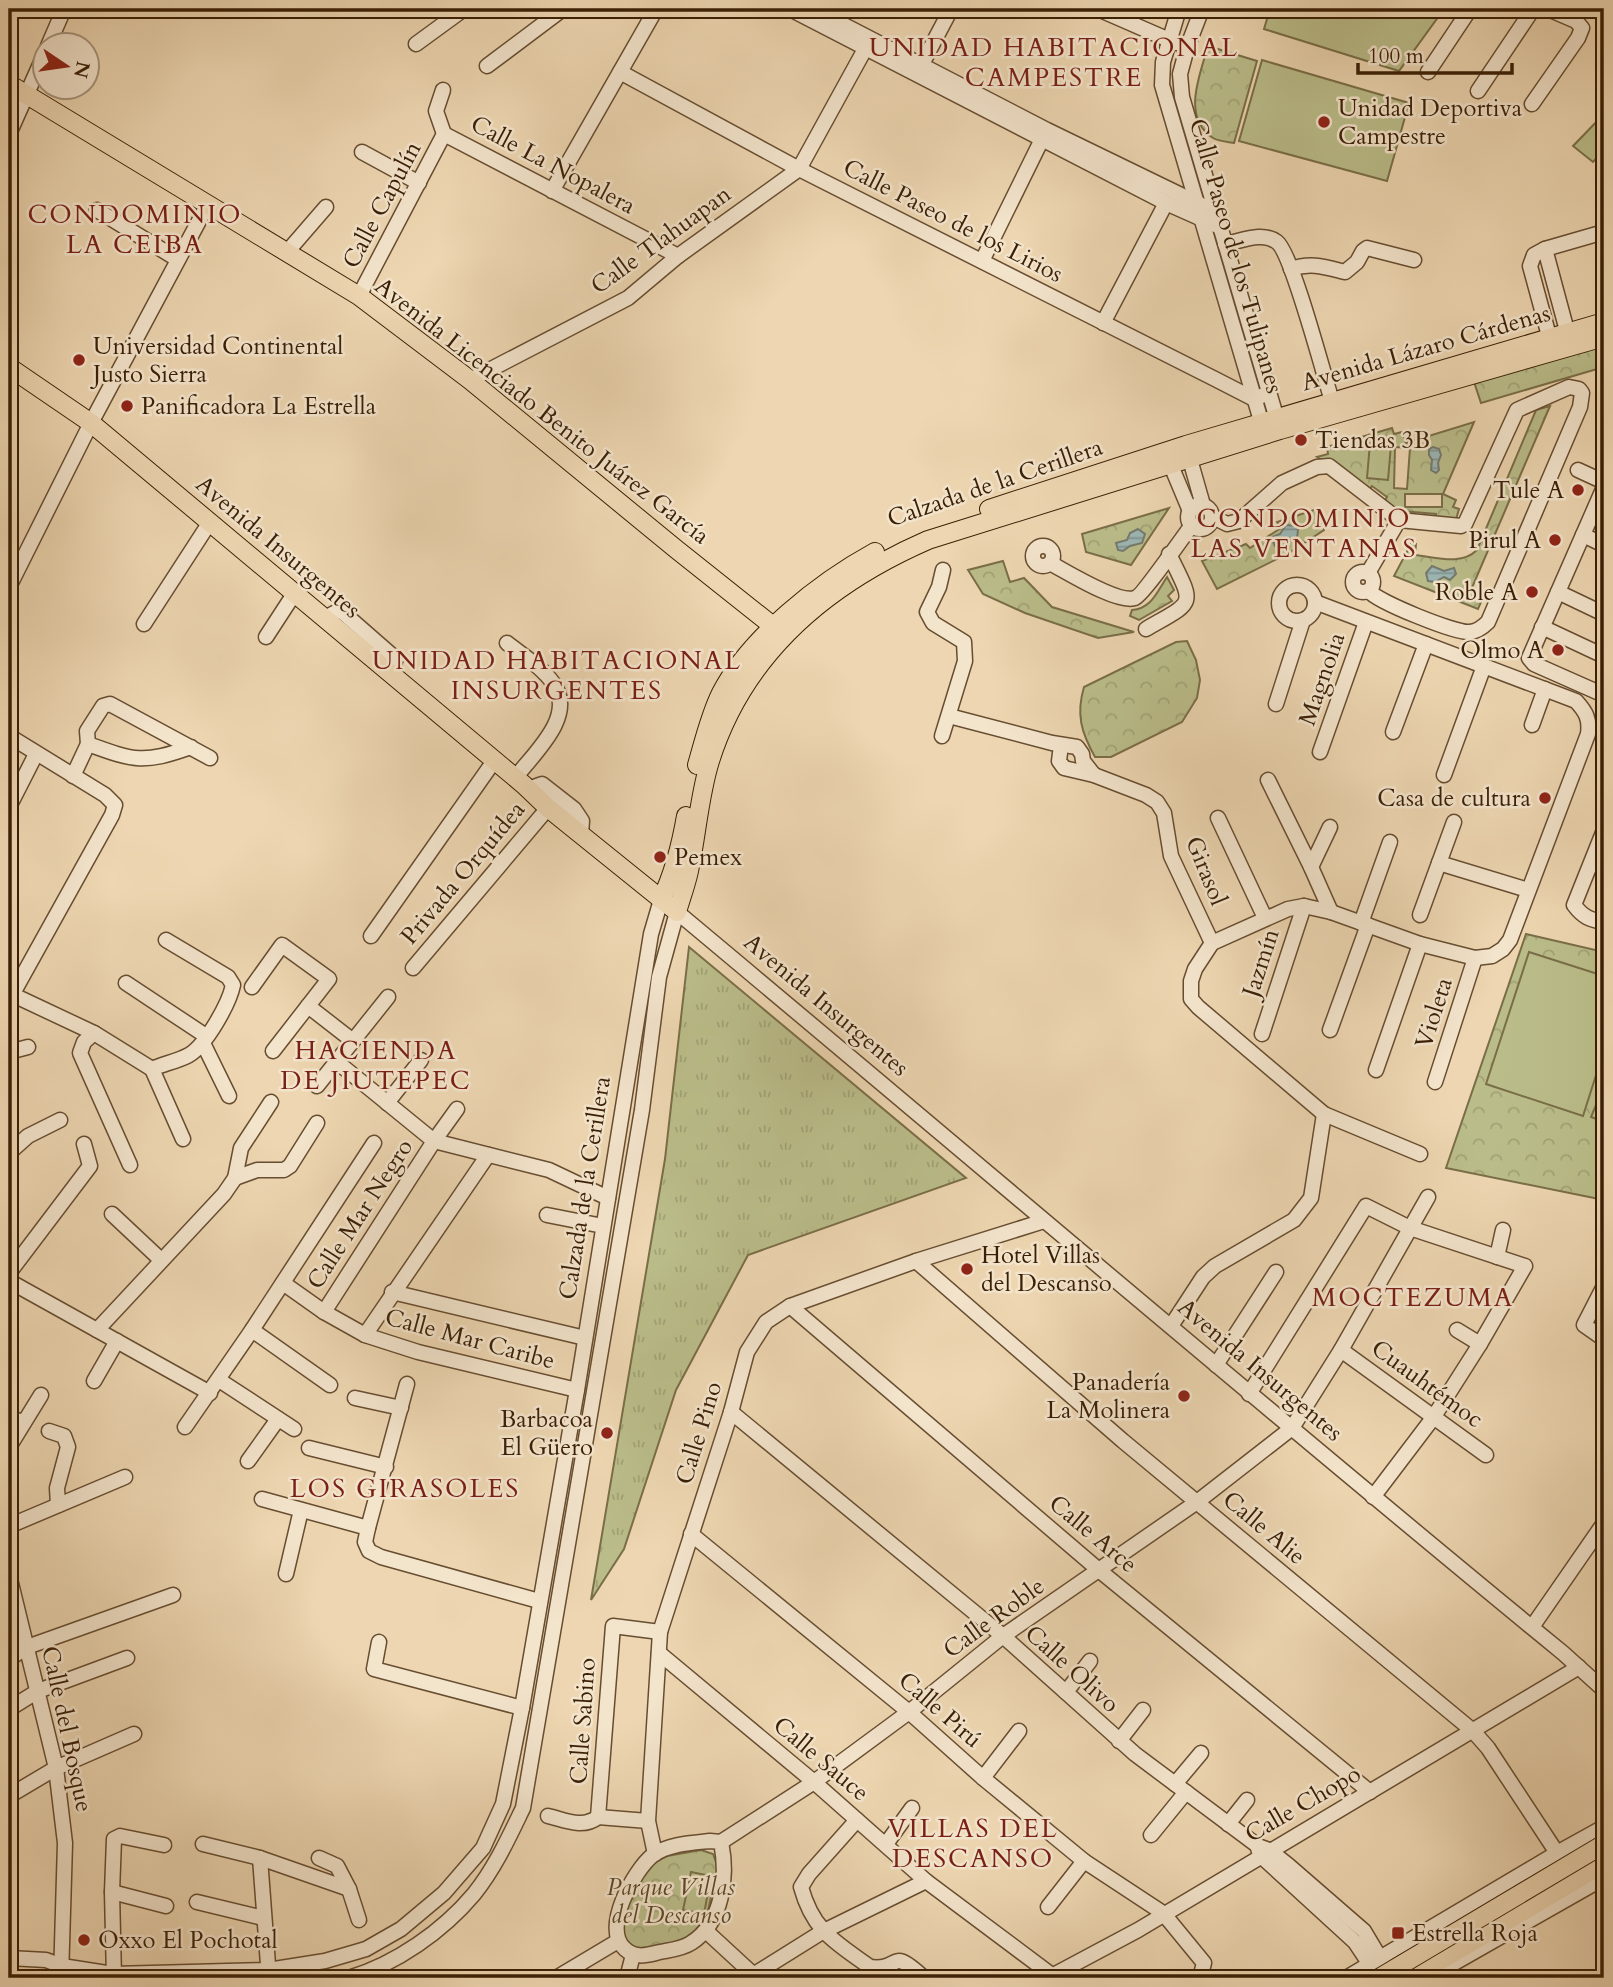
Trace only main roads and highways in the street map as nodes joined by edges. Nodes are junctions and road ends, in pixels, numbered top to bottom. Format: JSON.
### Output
{"nodes":[{"id":1,"x":9,"y":83,"type":"edge"},
{"id":2,"x":1604,"y":322,"type":"edge"},
{"id":3,"x":1604,"y":337,"type":"edge"},
{"id":4,"x":1570,"y":339,"type":"junction"},
{"id":5,"x":1551,"y":345,"type":"junction"},
{"id":6,"x":9,"y":367,"type":"edge"},
{"id":7,"x":1271,"y":426,"type":"junction"},
{"id":8,"x":1171,"y":466,"type":"junction"},
{"id":9,"x":818,"y":596,"type":"junction"},
{"id":10,"x":780,"y":631,"type":"junction"},
{"id":11,"x":661,"y":900,"type":"junction"},
{"id":12,"x":677,"y":912,"type":"joint"},
{"id":13,"x":1604,"y":1844,"type":"edge"},
{"id":14,"x":1604,"y":1863,"type":"edge"},
{"id":15,"x":1376,"y":1969,"type":"edge"},
{"id":16,"x":1411,"y":1978,"type":"edge"}],
"edges":[{"from":1,"to":10,"type":"main road","name":"Avenida Licenciado Benito Juárez García"},
{"from":2,"to":4,"type":"main road","name":"Avenida Lázaro Cárdenas"},
{"from":3,"to":4,"type":"main road","name":"Avenida Lázaro Cárdenas"},
{"from":4,"to":5,"type":"main road","name":"Avenida Lázaro Cárdenas"},
{"from":5,"to":7,"type":"main road","name":"Avenida Lázaro Cárdenas"},
{"from":5,"to":7,"type":"main road","name":"Avenida Lázaro Cárdenas"},
{"from":6,"to":11,"type":"main road","name":"Avenida Insurgentes"},
{"from":7,"to":8,"type":"main road","name":"Calzada de la Cerillera"},
{"from":8,"to":9,"type":"main road","name":"Calzada de la Cerillera"},
{"from":8,"to":9,"type":"main road","name":"Calzada de la Cerillera"},
{"from":9,"to":10,"type":"main road","name":"Calzada de la Cerillera"},
{"from":10,"to":11,"type":"main road","name":"Calzada de la Cerillera"},
{"from":10,"to":12,"type":"main road","name":"Calzada de la Cerillera"},
{"from":11,"to":12,"type":"main road","name":"Avenida Insurgentes"},
{"from":13,"to":15,"type":"main road","bridge":true},
{"from":14,"to":16,"type":"main road"}]}
